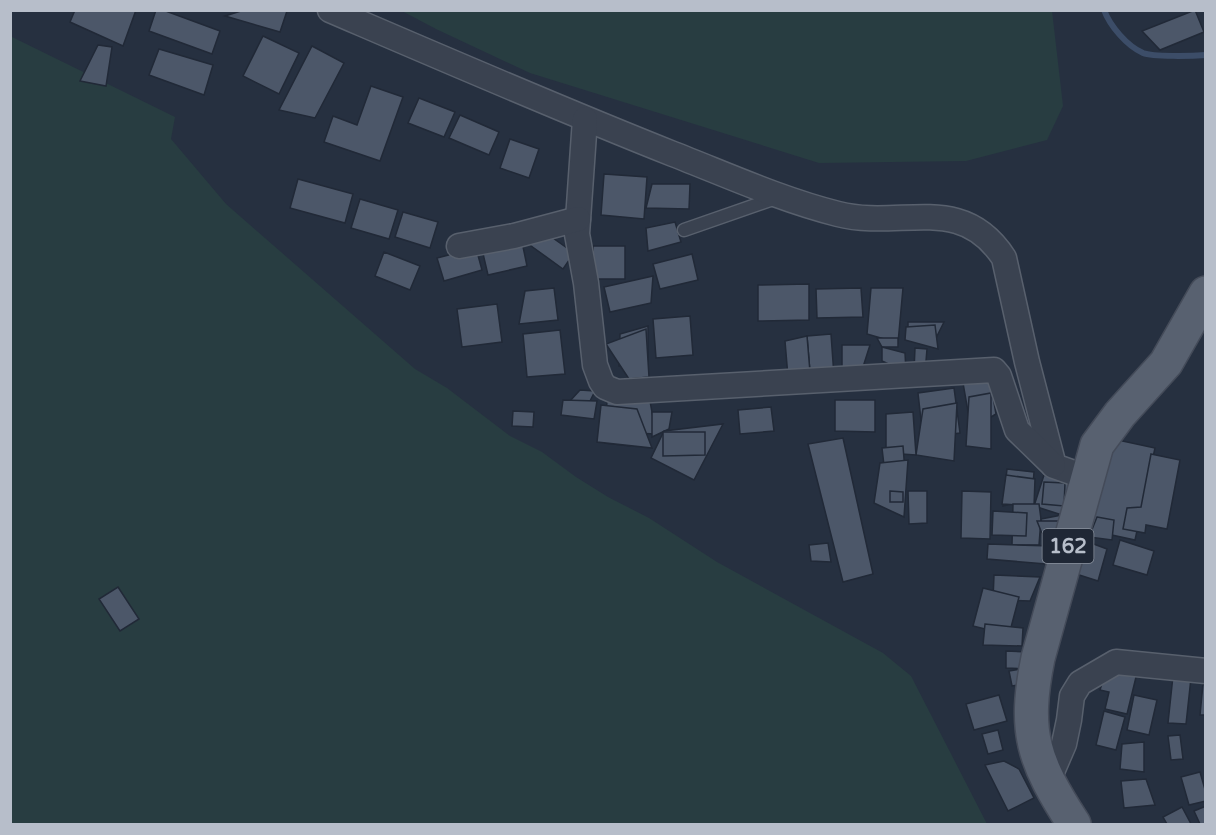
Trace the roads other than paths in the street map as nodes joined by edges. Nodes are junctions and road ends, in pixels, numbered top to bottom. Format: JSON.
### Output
{"nodes":[{"id":1,"x":330,"y":10,"type":"edge"},
{"id":2,"x":585,"y":119,"type":"junction"},
{"id":3,"x":780,"y":196,"type":"junction"},
{"id":4,"x":578,"y":219,"type":"junction"},
{"id":5,"x":684,"y":230,"type":"dead end"},
{"id":6,"x":459,"y":246,"type":"dead end"},
{"id":7,"x":1206,"y":293,"type":"edge"},
{"id":8,"x":1054,"y":466,"type":"junction"},
{"id":9,"x":1088,"y":478,"type":"junction"},
{"id":10,"x":1206,"y":671,"type":"edge"},
{"id":11,"x":1048,"y":780,"type":"junction"},
{"id":12,"x":1074,"y":825,"type":"edge"}],
"edges":[{"from":1,"to":2,"type":"street"},
{"from":2,"to":3,"type":"street"},
{"from":2,"to":4,"type":"street"},
{"from":3,"to":5,"type":"lane"},
{"from":3,"to":8,"type":"street"},
{"from":4,"to":6,"type":"street"},
{"from":4,"to":8,"type":"street"},
{"from":7,"to":9,"type":"main road","number":"162"},
{"from":8,"to":9,"type":"street"},
{"from":9,"to":11,"type":"main road","number":"162"},
{"from":10,"to":11,"type":"street"},
{"from":11,"to":12,"type":"main road","number":"162"}]}
